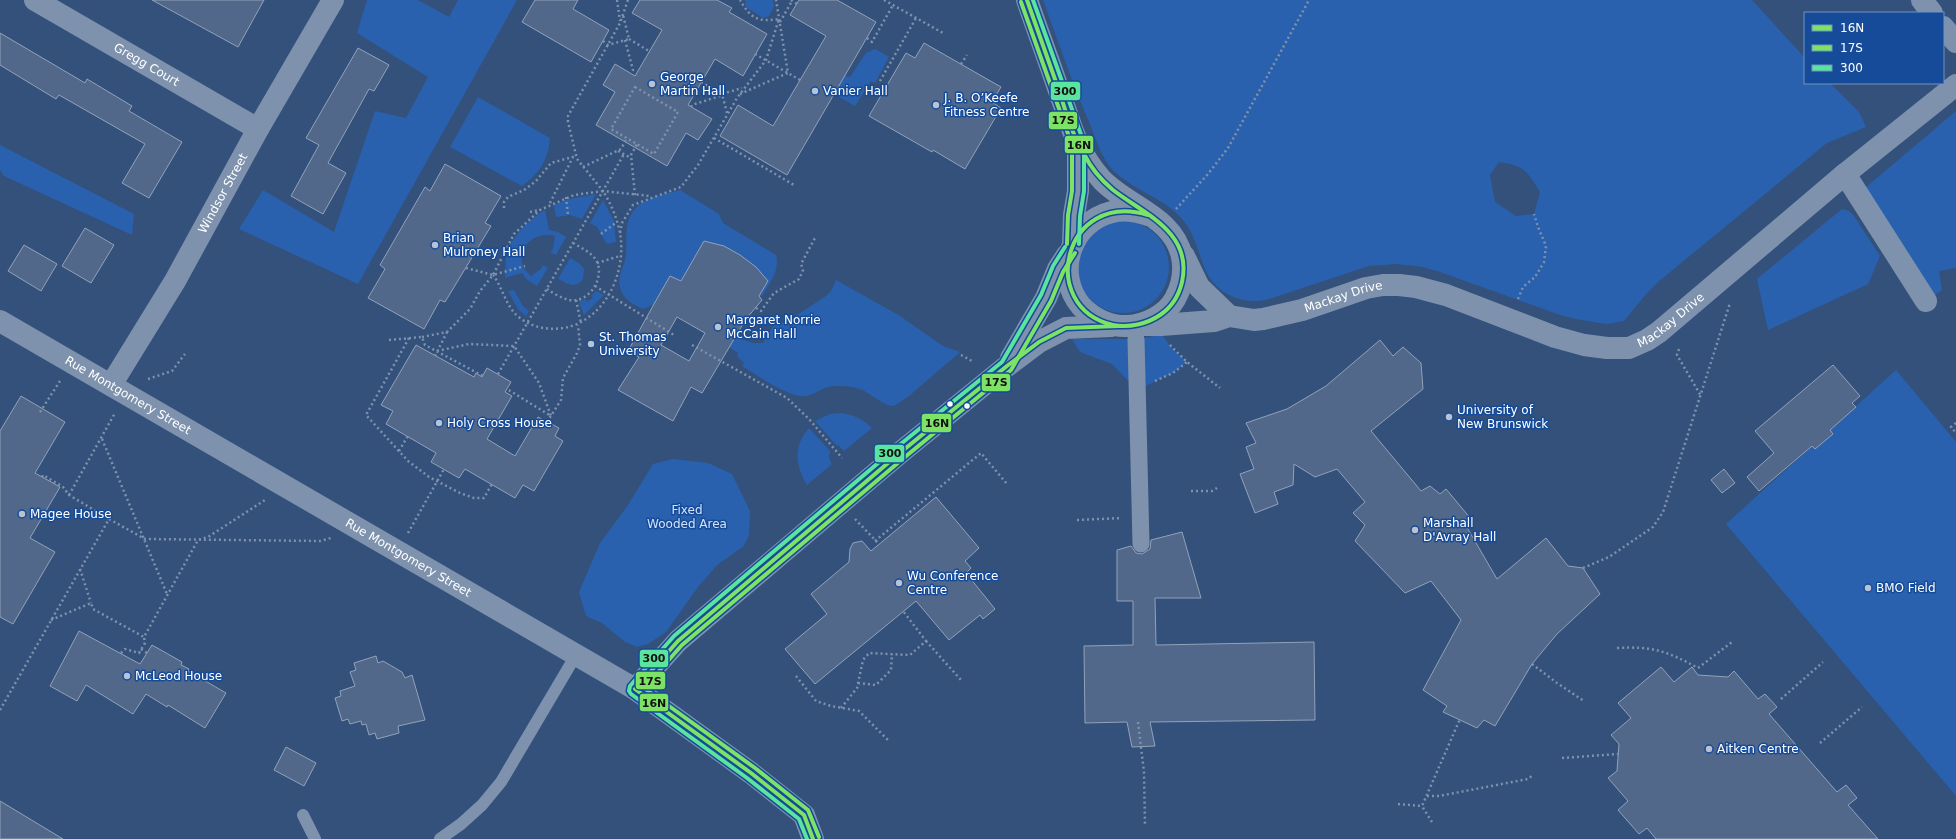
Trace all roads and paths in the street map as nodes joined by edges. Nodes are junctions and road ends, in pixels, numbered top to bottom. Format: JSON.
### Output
{"nodes":[{"id":1,"x":35,"y":0,"type":"edge"},
{"id":2,"x":333,"y":0,"type":"edge"},
{"id":3,"x":616,"y":0,"type":"edge"},
{"id":4,"x":628,"y":0,"type":"edge"},
{"id":5,"x":740,"y":0,"type":"edge"},
{"id":6,"x":776,"y":0,"type":"edge"},
{"id":7,"x":792,"y":0,"type":"edge"},
{"id":8,"x":884,"y":0,"type":"edge"},
{"id":9,"x":1027,"y":0,"type":"edge"},
{"id":10,"x":1309,"y":0,"type":"edge"},
{"id":11,"x":1922,"y":0,"type":"edge"},
{"id":12,"x":797,"y":4,"type":"dead end"},
{"id":13,"x":893,"y":5,"type":"junction"},
{"id":14,"x":1931,"y":12,"type":"edge"},
{"id":15,"x":623,"y":15,"type":"junction"},
{"id":16,"x":780,"y":18,"type":"junction"},
{"id":17,"x":916,"y":18,"type":"junction"},
{"id":18,"x":780,"y":22,"type":"junction"},
{"id":19,"x":620,"y":23,"type":"junction"},
{"id":20,"x":1944,"y":28,"type":"edge"},
{"id":21,"x":943,"y":34,"type":"dead end"},
{"id":22,"x":866,"y":38,"type":"dead end"},
{"id":23,"x":629,"y":39,"type":"junction"},
{"id":24,"x":625,"y":40,"type":"junction"},
{"id":25,"x":603,"y":41,"type":"dead end"},
{"id":26,"x":1956,"y":42,"type":"edge"},
{"id":27,"x":608,"y":45,"type":"junction"},
{"id":28,"x":650,"y":51,"type":"dead end"},
{"id":29,"x":756,"y":54,"type":"dead end"},
{"id":30,"x":967,"y":55,"type":"dead end"},
{"id":31,"x":766,"y":60,"type":"junction"},
{"id":32,"x":962,"y":64,"type":"dead end"},
{"id":33,"x":788,"y":73,"type":"junction"},
{"id":34,"x":631,"y":74,"type":"dead end"},
{"id":35,"x":800,"y":80,"type":"dead end"},
{"id":36,"x":880,"y":81,"type":"dead end"},
{"id":37,"x":701,"y":82,"type":"dead end"},
{"id":38,"x":1956,"y":85,"type":"edge"},
{"id":39,"x":743,"y":88,"type":"junction"},
{"id":40,"x":722,"y":94,"type":"junction"},
{"id":41,"x":739,"y":94,"type":"junction"},
{"id":42,"x":691,"y":107,"type":"dead end"},
{"id":43,"x":728,"y":114,"type":"junction"},
{"id":44,"x":258,"y":128,"type":"junction"},
{"id":45,"x":627,"y":138,"type":"junction"},
{"id":46,"x":634,"y":138,"type":"dead end"},
{"id":47,"x":714,"y":138,"type":"junction"},
{"id":48,"x":632,"y":142,"type":"junction"},
{"id":49,"x":637,"y":144,"type":"junction"},
{"id":50,"x":1078,"y":144,"type":"junction"},
{"id":51,"x":618,"y":150,"type":"junction"},
{"id":52,"x":624,"y":154,"type":"junction"},
{"id":53,"x":575,"y":156,"type":"junction"},
{"id":54,"x":631,"y":158,"type":"junction"},
{"id":55,"x":583,"y":167,"type":"junction"},
{"id":56,"x":1845,"y":174,"type":"junction"},
{"id":57,"x":794,"y":185,"type":"dead end"},
{"id":58,"x":603,"y":191,"type":"junction"},
{"id":59,"x":635,"y":195,"type":"junction"},
{"id":60,"x":566,"y":197,"type":"junction"},
{"id":61,"x":652,"y":197,"type":"junction"},
{"id":62,"x":550,"y":204,"type":"junction"},
{"id":63,"x":504,"y":208,"type":"dead end"},
{"id":64,"x":540,"y":210,"type":"junction"},
{"id":65,"x":1175,"y":211,"type":"dead end"},
{"id":66,"x":530,"y":212,"type":"dead end"},
{"id":67,"x":1534,"y":214,"type":"dead end"},
{"id":68,"x":568,"y":215,"type":"dead end"},
{"id":69,"x":1148,"y":215,"type":"junction"},
{"id":70,"x":617,"y":222,"type":"junction"},
{"id":71,"x":620,"y":233,"type":"junction"},
{"id":72,"x":601,"y":234,"type":"dead end"},
{"id":73,"x":816,"y":236,"type":"dead end"},
{"id":74,"x":573,"y":244,"type":"junction"},
{"id":75,"x":1072,"y":247,"type":"junction"},
{"id":76,"x":1181,"y":249,"type":"junction"},
{"id":77,"x":620,"y":256,"type":"junction"},
{"id":78,"x":597,"y":263,"type":"junction"},
{"id":79,"x":525,"y":266,"type":"dead end"},
{"id":80,"x":466,"y":268,"type":"dead end"},
{"id":81,"x":493,"y":275,"type":"junction"},
{"id":82,"x":595,"y":286,"type":"junction"},
{"id":83,"x":547,"y":289,"type":"junction"},
{"id":84,"x":610,"y":295,"type":"junction"},
{"id":85,"x":576,"y":300,"type":"junction"},
{"id":86,"x":1518,"y":300,"type":"dead end"},
{"id":87,"x":1926,"y":301,"type":"dead end"},
{"id":88,"x":1730,"y":302,"type":"dead end"},
{"id":89,"x":756,"y":308,"type":"dead end"},
{"id":90,"x":1229,"y":316,"type":"junction"},
{"id":91,"x":0,"y":321,"type":"edge"},
{"id":92,"x":527,"y":323,"type":"junction"},
{"id":93,"x":579,"y":324,"type":"junction"},
{"id":94,"x":1130,"y":330,"type":"junction"},
{"id":95,"x":447,"y":332,"type":"junction"},
{"id":96,"x":674,"y":335,"type":"dead end"},
{"id":97,"x":422,"y":336,"type":"junction"},
{"id":98,"x":409,"y":338,"type":"junction"},
{"id":99,"x":389,"y":340,"type":"dead end"},
{"id":100,"x":1166,"y":340,"type":"dead end"},
{"id":101,"x":692,"y":345,"type":"dead end"},
{"id":102,"x":514,"y":346,"type":"junction"},
{"id":103,"x":1679,"y":350,"type":"dead end"},
{"id":104,"x":437,"y":351,"type":"junction"},
{"id":105,"x":185,"y":354,"type":"dead end"},
{"id":106,"x":961,"y":355,"type":"dead end"},
{"id":107,"x":435,"y":356,"type":"dead end"},
{"id":108,"x":972,"y":361,"type":"dead end"},
{"id":109,"x":1187,"y":362,"type":"junction"},
{"id":110,"x":1007,"y":366,"type":"junction"},
{"id":111,"x":498,"y":374,"type":"dead end"},
{"id":112,"x":483,"y":376,"type":"dead end"},
{"id":113,"x":148,"y":379,"type":"dead end"},
{"id":114,"x":60,"y":381,"type":"dead end"},
{"id":115,"x":112,"y":384,"type":"junction"},
{"id":116,"x":1220,"y":388,"type":"dead end"},
{"id":117,"x":507,"y":389,"type":"dead end"},
{"id":118,"x":1137,"y":390,"type":"junction"},
{"id":119,"x":1701,"y":396,"type":"junction"},
{"id":120,"x":40,"y":412,"type":"dead end"},
{"id":121,"x":115,"y":413,"type":"dead end"},
{"id":122,"x":551,"y":416,"type":"junction"},
{"id":123,"x":547,"y":422,"type":"dead end"},
{"id":124,"x":1956,"y":423,"type":"edge"},
{"id":125,"x":1956,"y":433,"type":"edge"},
{"id":126,"x":410,"y":434,"type":"dead end"},
{"id":127,"x":102,"y":439,"type":"junction"},
{"id":128,"x":399,"y":451,"type":"junction"},
{"id":129,"x":842,"y":458,"type":"dead end"},
{"id":130,"x":444,"y":470,"type":"dead end"},
{"id":131,"x":42,"y":477,"type":"dead end"},
{"id":132,"x":437,"y":482,"type":"junction"},
{"id":133,"x":493,"y":482,"type":"dead end"},
{"id":134,"x":1007,"y":484,"type":"dead end"},
{"id":135,"x":1217,"y":488,"type":"dead end"},
{"id":136,"x":1191,"y":491,"type":"dead end"},
{"id":137,"x":69,"y":495,"type":"junction"},
{"id":138,"x":265,"y":500,"type":"dead end"},
{"id":139,"x":852,"y":515,"type":"dead end"},
{"id":140,"x":1140,"y":518,"type":"junction"},
{"id":141,"x":109,"y":519,"type":"junction"},
{"id":142,"x":1077,"y":520,"type":"dead end"},
{"id":143,"x":331,"y":538,"type":"dead end"},
{"id":144,"x":145,"y":539,"type":"junction"},
{"id":145,"x":198,"y":540,"type":"junction"},
{"id":146,"x":875,"y":540,"type":"junction"},
{"id":147,"x":879,"y":544,"type":"dead end"},
{"id":148,"x":1141,"y":544,"type":"dead end"},
{"id":149,"x":398,"y":551,"type":"junction"},
{"id":150,"x":80,"y":568,"type":"junction"},
{"id":151,"x":1583,"y":568,"type":"dead end"},
{"id":152,"x":168,"y":594,"type":"junction"},
{"id":153,"x":91,"y":603,"type":"junction"},
{"id":154,"x":903,"y":611,"type":"dead end"},
{"id":155,"x":51,"y":620,"type":"junction"},
{"id":156,"x":144,"y":637,"type":"junction"},
{"id":157,"x":926,"y":641,"type":"junction"},
{"id":158,"x":1732,"y":642,"type":"dead end"},
{"id":159,"x":1617,"y":648,"type":"dead end"},
{"id":160,"x":141,"y":649,"type":"junction"},
{"id":161,"x":121,"y":653,"type":"dead end"},
{"id":162,"x":147,"y":653,"type":"dead end"},
{"id":163,"x":892,"y":654,"type":"junction"},
{"id":164,"x":576,"y":655,"type":"junction"},
{"id":165,"x":1823,"y":662,"type":"dead end"},
{"id":166,"x":1532,"y":664,"type":"dead end"},
{"id":167,"x":1698,"y":668,"type":"junction"},
{"id":168,"x":1695,"y":670,"type":"dead end"},
{"id":169,"x":796,"y":676,"type":"dead end"},
{"id":170,"x":960,"y":680,"type":"dead end"},
{"id":171,"x":858,"y":682,"type":"junction"},
{"id":172,"x":635,"y":689,"type":"junction"},
{"id":173,"x":1781,"y":699,"type":"dead end"},
{"id":174,"x":1584,"y":701,"type":"dead end"},
{"id":175,"x":1862,"y":707,"type":"dead end"},
{"id":176,"x":841,"y":708,"type":"junction"},
{"id":177,"x":0,"y":710,"type":"edge"},
{"id":178,"x":1460,"y":719,"type":"dead end"},
{"id":179,"x":1138,"y":722,"type":"dead end"},
{"id":180,"x":888,"y":740,"type":"dead end"},
{"id":181,"x":1820,"y":743,"type":"dead end"},
{"id":182,"x":1618,"y":754,"type":"dead end"},
{"id":183,"x":1562,"y":758,"type":"dead end"},
{"id":184,"x":1533,"y":775,"type":"dead end"},
{"id":185,"x":1427,"y":796,"type":"junction"},
{"id":186,"x":1398,"y":804,"type":"dead end"},
{"id":187,"x":1422,"y":806,"type":"junction"},
{"id":188,"x":303,"y":815,"type":"dead end"},
{"id":189,"x":1432,"y":822,"type":"dead end"},
{"id":190,"x":1145,"y":825,"type":"dead end"},
{"id":191,"x":315,"y":839,"type":"edge"},
{"id":192,"x":440,"y":839,"type":"edge"},
{"id":193,"x":813,"y":839,"type":"edge"}],
"edges":[{"from":1,"to":44,"type":"street","name":"Gregg Court"},
{"from":2,"to":44,"type":"street","name":"Windsor Street"},
{"from":3,"to":19,"type":"path"},
{"from":4,"to":15,"type":"path"},
{"from":5,"to":16,"type":"path"},
{"from":6,"to":16,"type":"path"},
{"from":7,"to":12,"type":"path"},
{"from":7,"to":18,"type":"path"},
{"from":8,"to":13,"type":"path"},
{"from":9,"to":50,"type":"street"},
{"from":10,"to":65,"type":"path"},
{"from":11,"to":14,"type":"street"},
{"from":13,"to":17,"type":"path"},
{"from":13,"to":22,"type":"path"},
{"from":15,"to":19,"type":"path"},
{"from":15,"to":23,"type":"path"},
{"from":16,"to":18,"type":"path"},
{"from":16,"to":31,"type":"path"},
{"from":17,"to":21,"type":"path"},
{"from":17,"to":36,"type":"path"},
{"from":18,"to":33,"type":"path"},
{"from":19,"to":27,"type":"path"},
{"from":20,"to":26,"type":"street"},
{"from":23,"to":24,"type":"path"},
{"from":23,"to":28,"type":"path"},
{"from":24,"to":27,"type":"path"},
{"from":24,"to":34,"type":"path"},
{"from":25,"to":27,"type":"path"},
{"from":27,"to":53,"type":"path"},
{"from":29,"to":31,"type":"path"},
{"from":30,"to":32,"type":"path"},
{"from":31,"to":33,"type":"path"},
{"from":31,"to":39,"type":"path"},
{"from":33,"to":35,"type":"path"},
{"from":33,"to":41,"type":"path"},
{"from":37,"to":40,"type":"path"},
{"from":38,"to":56,"type":"street","name":"Mackay Drive"},
{"from":39,"to":40,"type":"path"},
{"from":39,"to":41,"type":"path"},
{"from":40,"to":42,"type":"path"},
{"from":40,"to":43,"type":"path"},
{"from":41,"to":43,"type":"path"},
{"from":43,"to":47,"type":"path"},
{"from":44,"to":115,"type":"street","name":"Windsor Street"},
{"from":45,"to":48,"type":"path"},
{"from":45,"to":49,"type":"path"},
{"from":45,"to":51,"type":"path"},
{"from":46,"to":48,"type":"path"},
{"from":47,"to":57,"type":"path"},
{"from":47,"to":61,"type":"path"},
{"from":48,"to":49,"type":"path"},
{"from":49,"to":54,"type":"path"},
{"from":50,"to":69,"type":"street"},
{"from":50,"to":75,"type":"street"},
{"from":51,"to":52,"type":"path"},
{"from":51,"to":55,"type":"path"},
{"from":52,"to":54,"type":"path"},
{"from":52,"to":58,"type":"path"},
{"from":53,"to":55,"type":"path"},
{"from":53,"to":62,"type":"path"},
{"from":53,"to":63,"type":"path"},
{"from":54,"to":59,"type":"path"},
{"from":55,"to":58,"type":"path"},
{"from":56,"to":87,"type":"street"},
{"from":56,"to":90,"type":"street","name":"Mackay Drive"},
{"from":58,"to":59,"type":"path"},
{"from":58,"to":60,"type":"path"},
{"from":58,"to":70,"type":"path"},
{"from":58,"to":74,"type":"path"},
{"from":59,"to":61,"type":"path"},
{"from":60,"to":62,"type":"path"},
{"from":60,"to":68,"type":"path"},
{"from":61,"to":71,"type":"path"},
{"from":62,"to":64,"type":"path"},
{"from":64,"to":66,"type":"path"},
{"from":64,"to":81,"type":"path"},
{"from":67,"to":86,"type":"path"},
{"from":69,"to":75,"type":"street"},
{"from":69,"to":76,"type":"street"},
{"from":70,"to":71,"type":"path"},
{"from":70,"to":72,"type":"path"},
{"from":71,"to":77,"type":"path"},
{"from":73,"to":89,"type":"path"},
{"from":74,"to":78,"type":"path"},
{"from":74,"to":83,"type":"path"},
{"from":75,"to":94,"type":"street"},
{"from":75,"to":110,"type":"street"},
{"from":76,"to":90,"type":"street"},
{"from":76,"to":94,"type":"street"},
{"from":77,"to":78,"type":"path"},
{"from":77,"to":84,"type":"path"},
{"from":78,"to":82,"type":"path"},
{"from":79,"to":81,"type":"path"},
{"from":80,"to":81,"type":"path"},
{"from":81,"to":92,"type":"path"},
{"from":81,"to":95,"type":"path"},
{"from":82,"to":84,"type":"path"},
{"from":82,"to":85,"type":"path"},
{"from":83,"to":85,"type":"path"},
{"from":83,"to":92,"type":"path"},
{"from":84,"to":93,"type":"path"},
{"from":84,"to":96,"type":"path"},
{"from":85,"to":93,"type":"path"},
{"from":88,"to":119,"type":"path"},
{"from":90,"to":94,"type":"street","name":"Mackay Drive"},
{"from":91,"to":115,"type":"street","name":"Rue Montgomery Street"},
{"from":92,"to":93,"type":"path"},
{"from":92,"to":102,"type":"path"},
{"from":93,"to":122,"type":"path"},
{"from":94,"to":110,"type":"street"},
{"from":94,"to":118,"type":"street"},
{"from":95,"to":97,"type":"path"},
{"from":95,"to":104,"type":"path"},
{"from":97,"to":98,"type":"path"},
{"from":97,"to":104,"type":"path"},
{"from":98,"to":99,"type":"path"},
{"from":98,"to":128,"type":"path"},
{"from":100,"to":109,"type":"path"},
{"from":101,"to":129,"type":"path"},
{"from":102,"to":104,"type":"path"},
{"from":102,"to":111,"type":"path"},
{"from":102,"to":122,"type":"path"},
{"from":103,"to":119,"type":"path"},
{"from":104,"to":107,"type":"path"},
{"from":104,"to":112,"type":"path"},
{"from":105,"to":113,"type":"path"},
{"from":106,"to":108,"type":"path"},
{"from":109,"to":116,"type":"path"},
{"from":109,"to":118,"type":"path"},
{"from":110,"to":172,"type":"street"},
{"from":114,"to":120,"type":"path"},
{"from":115,"to":149,"type":"street","name":"Rue Montgomery Street"},
{"from":117,"to":122,"type":"path"},
{"from":118,"to":140,"type":"street"},
{"from":119,"to":151,"type":"path"},
{"from":121,"to":127,"type":"path"},
{"from":122,"to":123,"type":"path"},
{"from":124,"to":125,"type":"path"},
{"from":126,"to":128,"type":"path"},
{"from":127,"to":137,"type":"path"},
{"from":127,"to":144,"type":"path"},
{"from":128,"to":132,"type":"path"},
{"from":130,"to":132,"type":"path"},
{"from":131,"to":137,"type":"path"},
{"from":132,"to":133,"type":"path"},
{"from":132,"to":149,"type":"path"},
{"from":134,"to":146,"type":"path"},
{"from":135,"to":136,"type":"path"},
{"from":137,"to":141,"type":"path"},
{"from":138,"to":145,"type":"path"},
{"from":139,"to":146,"type":"path"},
{"from":140,"to":142,"type":"path"},
{"from":140,"to":148,"type":"street"},
{"from":141,"to":144,"type":"path"},
{"from":141,"to":150,"type":"path"},
{"from":143,"to":145,"type":"path"},
{"from":144,"to":145,"type":"path"},
{"from":144,"to":152,"type":"path"},
{"from":145,"to":152,"type":"path"},
{"from":146,"to":147,"type":"path"},
{"from":149,"to":164,"type":"street","name":"Rue Montgomery Street"},
{"from":150,"to":153,"type":"path"},
{"from":150,"to":155,"type":"path"},
{"from":152,"to":156,"type":"path"},
{"from":153,"to":155,"type":"path"},
{"from":153,"to":156,"type":"path"},
{"from":154,"to":157,"type":"path"},
{"from":155,"to":177,"type":"path"},
{"from":156,"to":160,"type":"path"},
{"from":157,"to":163,"type":"path"},
{"from":157,"to":170,"type":"path"},
{"from":158,"to":167,"type":"path"},
{"from":159,"to":167,"type":"path"},
{"from":160,"to":161,"type":"path"},
{"from":160,"to":162,"type":"path"},
{"from":163,"to":171,"type":"path"},
{"from":163,"to":171,"type":"path"},
{"from":164,"to":172,"type":"street","name":"Rue Montgomery Street"},
{"from":164,"to":192,"type":"lane"},
{"from":165,"to":173,"type":"path"},
{"from":166,"to":174,"type":"path"},
{"from":167,"to":168,"type":"path"},
{"from":169,"to":176,"type":"path"},
{"from":171,"to":176,"type":"path"},
{"from":172,"to":193,"type":"street","name":"Rue Montgomery Street"},
{"from":175,"to":181,"type":"path"},
{"from":176,"to":180,"type":"path"},
{"from":178,"to":185,"type":"path"},
{"from":179,"to":190,"type":"path"},
{"from":182,"to":183,"type":"path"},
{"from":184,"to":185,"type":"path"},
{"from":185,"to":187,"type":"path"},
{"from":186,"to":187,"type":"path"},
{"from":187,"to":189,"type":"path"},
{"from":188,"to":191,"type":"lane"}]}
